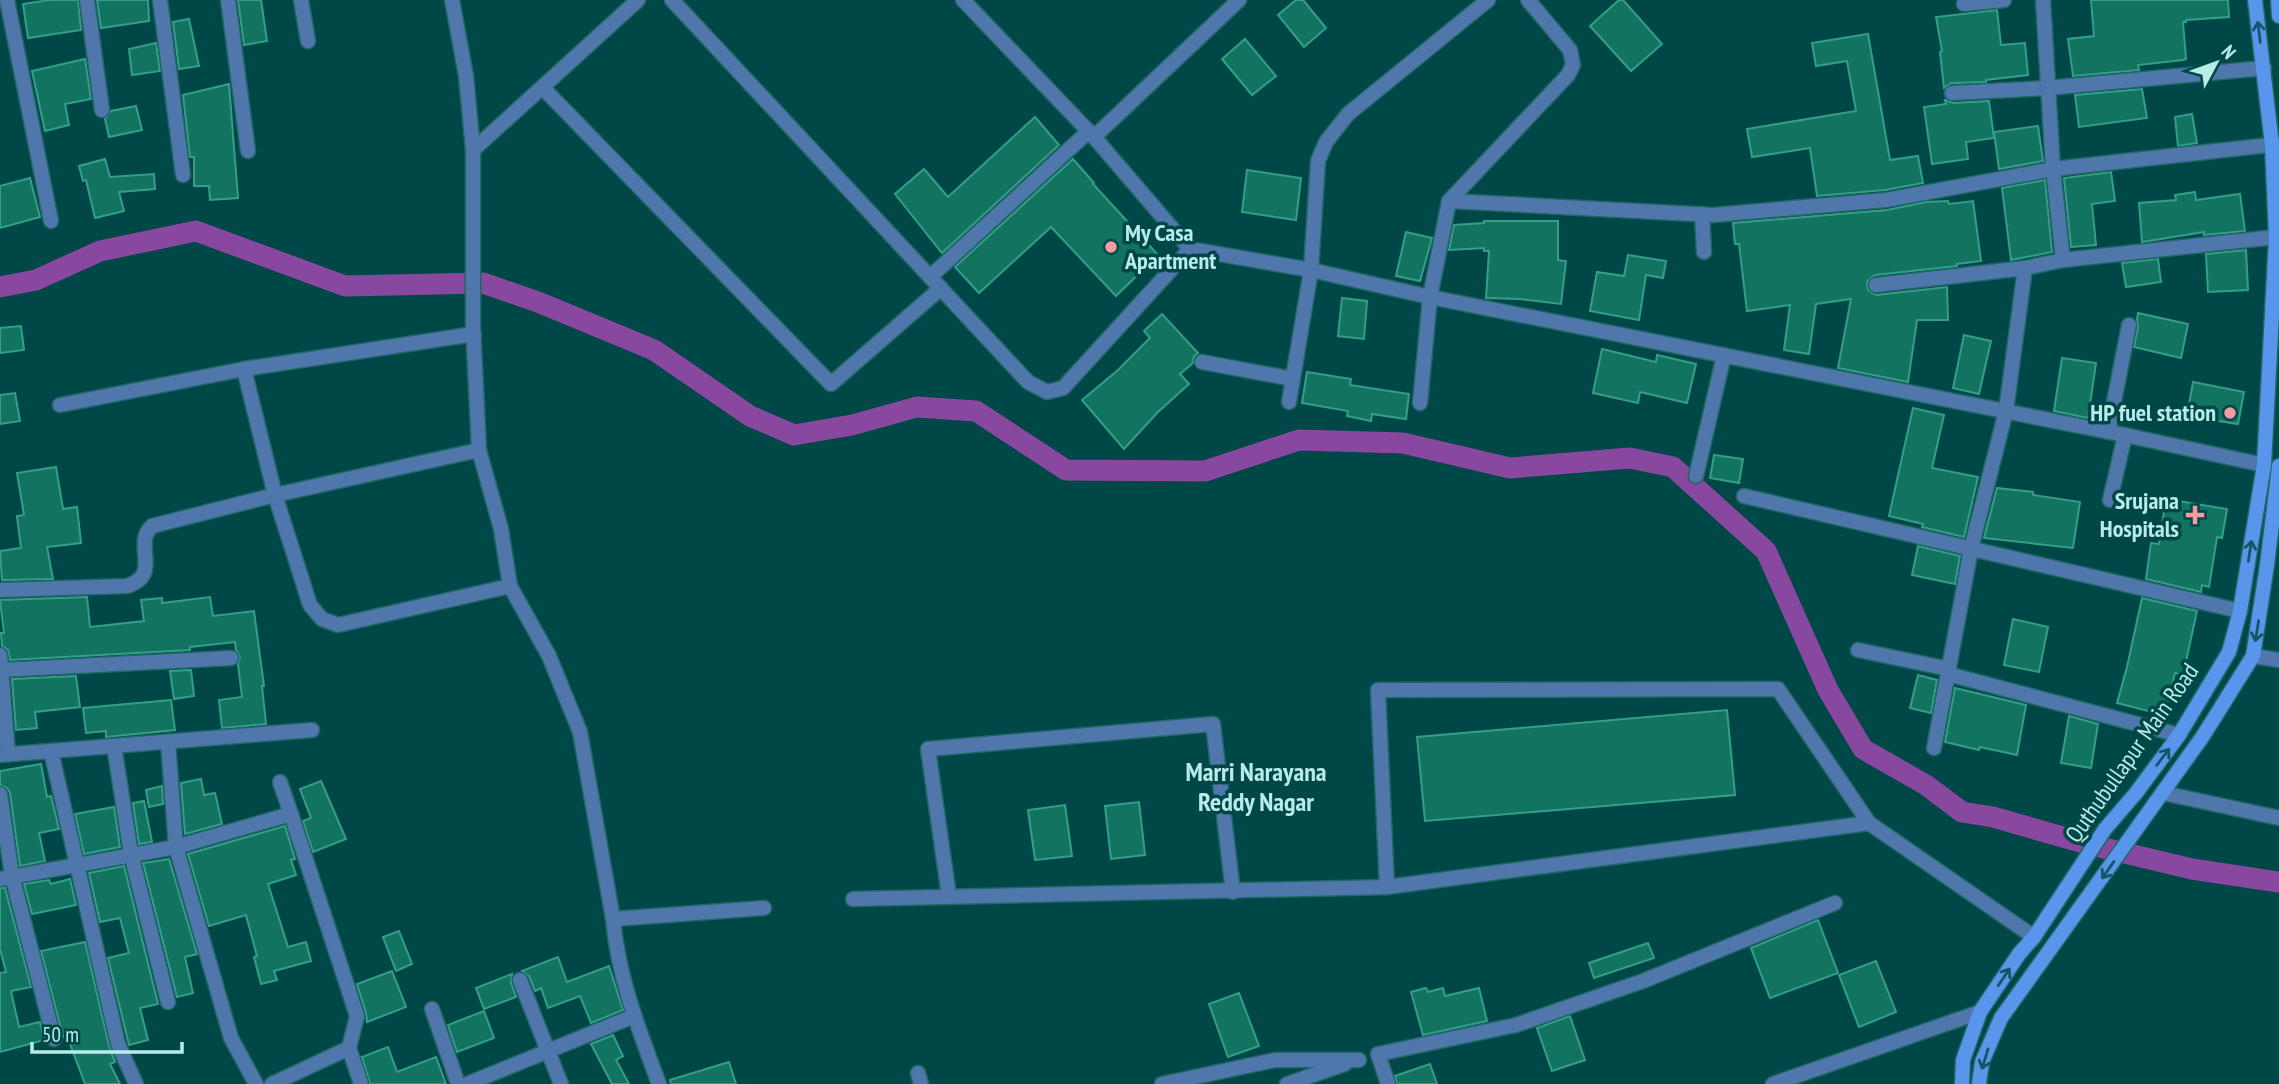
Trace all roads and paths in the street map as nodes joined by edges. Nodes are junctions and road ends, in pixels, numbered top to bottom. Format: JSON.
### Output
{"nodes":[{"id":1,"x":4,"y":0,"type":"edge"},
{"id":2,"x":87,"y":0,"type":"edge"},
{"id":3,"x":160,"y":0,"type":"edge"},
{"id":4,"x":228,"y":0,"type":"edge"},
{"id":5,"x":301,"y":0,"type":"edge"},
{"id":6,"x":452,"y":0,"type":"edge"},
{"id":7,"x":638,"y":0,"type":"edge"},
{"id":8,"x":672,"y":0,"type":"edge"},
{"id":9,"x":963,"y":0,"type":"edge"},
{"id":10,"x":1239,"y":0,"type":"edge"},
{"id":11,"x":1488,"y":0,"type":"edge"},
{"id":12,"x":1528,"y":0,"type":"edge"},
{"id":13,"x":2004,"y":0,"type":"edge"},
{"id":14,"x":2043,"y":0,"type":"edge"},
{"id":15,"x":2255,"y":0,"type":"edge"},
{"id":16,"x":2278,"y":0,"type":"edge"},
{"id":17,"x":1964,"y":5,"type":"dead end"},
{"id":18,"x":2279,"y":16,"type":"edge"},
{"id":19,"x":307,"y":41,"type":"dead end"},
{"id":20,"x":2264,"y":68,"type":"junction"},
{"id":21,"x":543,"y":88,"type":"junction"},
{"id":22,"x":2048,"y":88,"type":"junction"},
{"id":23,"x":1952,"y":93,"type":"dead end"},
{"id":24,"x":102,"y":110,"type":"dead end"},
{"id":25,"x":1092,"y":134,"type":"junction"},
{"id":26,"x":2275,"y":145,"type":"edge"},
{"id":27,"x":473,"y":150,"type":"junction"},
{"id":28,"x":248,"y":151,"type":"dead end"},
{"id":29,"x":2053,"y":169,"type":"junction"},
{"id":30,"x":183,"y":175,"type":"dead end"},
{"id":31,"x":1449,"y":201,"type":"junction"},
{"id":32,"x":1702,"y":214,"type":"junction"},
{"id":33,"x":51,"y":221,"type":"dead end"},
{"id":34,"x":2276,"y":237,"type":"junction"},
{"id":35,"x":1190,"y":249,"type":"junction"},
{"id":36,"x":1704,"y":252,"type":"dead end"},
{"id":37,"x":2063,"y":260,"type":"junction"},
{"id":38,"x":2025,"y":268,"type":"junction"},
{"id":39,"x":1311,"y":270,"type":"junction"},
{"id":40,"x":930,"y":277,"type":"junction"},
{"id":41,"x":1876,"y":285,"type":"dead end"},
{"id":42,"x":941,"y":288,"type":"junction"},
{"id":43,"x":1430,"y":297,"type":"junction"},
{"id":44,"x":2129,"y":325,"type":"dead end"},
{"id":45,"x":474,"y":330,"type":"junction"},
{"id":46,"x":1724,"y":355,"type":"junction"},
{"id":47,"x":1202,"y":362,"type":"dead end"},
{"id":48,"x":244,"y":369,"type":"junction"},
{"id":49,"x":1293,"y":379,"type":"junction"},
{"id":50,"x":1289,"y":402,"type":"dead end"},
{"id":51,"x":1420,"y":403,"type":"dead end"},
{"id":52,"x":61,"y":405,"type":"dead end"},
{"id":53,"x":2006,"y":411,"type":"junction"},
{"id":54,"x":2108,"y":432,"type":"junction"},
{"id":55,"x":2125,"y":435,"type":"junction"},
{"id":56,"x":479,"y":450,"type":"junction"},
{"id":57,"x":2272,"y":466,"type":"edge"},
{"id":58,"x":1696,"y":476,"type":"dead end"},
{"id":59,"x":275,"y":495,"type":"junction"},
{"id":60,"x":1744,"y":496,"type":"dead end"},
{"id":61,"x":2110,"y":500,"type":"dead end"},
{"id":62,"x":1970,"y":549,"type":"junction"},
{"id":63,"x":510,"y":586,"type":"junction"},
{"id":64,"x":0,"y":590,"type":"edge"},
{"id":65,"x":2240,"y":611,"type":"junction"},
{"id":66,"x":1858,"y":650,"type":"dead end"},
{"id":67,"x":2253,"y":656,"type":"junction"},
{"id":68,"x":231,"y":659,"type":"dead end"},
{"id":69,"x":2279,"y":660,"type":"edge"},
{"id":70,"x":0,"y":665,"type":"edge"},
{"id":71,"x":1948,"y":671,"type":"junction"},
{"id":72,"x":312,"y":730,"type":"dead end"},
{"id":73,"x":2179,"y":735,"type":"junction"},
{"id":74,"x":168,"y":742,"type":"junction"},
{"id":75,"x":114,"y":746,"type":"junction"},
{"id":76,"x":1934,"y":748,"type":"dead end"},
{"id":77,"x":51,"y":751,"type":"junction"},
{"id":78,"x":4,"y":754,"type":"edge"},
{"id":79,"x":280,"y":782,"type":"dead end"},
{"id":80,"x":2136,"y":793,"type":"junction"},
{"id":81,"x":0,"y":794,"type":"edge"},
{"id":82,"x":2159,"y":798,"type":"junction"},
{"id":83,"x":291,"y":814,"type":"junction"},
{"id":84,"x":2279,"y":818,"type":"edge"},
{"id":85,"x":1869,"y":823,"type":"junction"},
{"id":86,"x":176,"y":847,"type":"junction"},
{"id":87,"x":131,"y":854,"type":"junction"},
{"id":88,"x":77,"y":864,"type":"junction"},
{"id":89,"x":6,"y":878,"type":"edge"},
{"id":90,"x":1387,"y":887,"type":"junction"},
{"id":91,"x":1233,"y":892,"type":"junction"},
{"id":92,"x":949,"y":896,"type":"junction"},
{"id":93,"x":853,"y":899,"type":"dead end"},
{"id":94,"x":1835,"y":903,"type":"dead end"},
{"id":95,"x":2053,"y":907,"type":"junction"},
{"id":96,"x":764,"y":908,"type":"dead end"},
{"id":97,"x":2074,"y":918,"type":"junction"},
{"id":98,"x":613,"y":919,"type":"junction"},
{"id":99,"x":2034,"y":937,"type":"junction"},
{"id":100,"x":520,"y":980,"type":"dead end"},
{"id":101,"x":168,"y":1002,"type":"dead end"},
{"id":102,"x":432,"y":1009,"type":"dead end"},
{"id":103,"x":1980,"y":1012,"type":"junction"},
{"id":104,"x":634,"y":1016,"type":"junction"},
{"id":105,"x":54,"y":1039,"type":"dead end"},
{"id":106,"x":349,"y":1048,"type":"junction"},
{"id":107,"x":548,"y":1051,"type":"junction"},
{"id":108,"x":1378,"y":1054,"type":"junction"},
{"id":109,"x":1359,"y":1060,"type":"junction"},
{"id":110,"x":136,"y":1084,"type":"edge"},
{"id":111,"x":256,"y":1084,"type":"edge"},
{"id":112,"x":272,"y":1084,"type":"edge"},
{"id":113,"x":361,"y":1084,"type":"edge"},
{"id":114,"x":457,"y":1084,"type":"edge"},
{"id":115,"x":467,"y":1084,"type":"edge"},
{"id":116,"x":561,"y":1084,"type":"edge"},
{"id":117,"x":659,"y":1084,"type":"edge"},
{"id":118,"x":1162,"y":1084,"type":"edge"},
{"id":119,"x":1287,"y":1084,"type":"edge"},
{"id":120,"x":1388,"y":1084,"type":"edge"},
{"id":121,"x":1773,"y":1084,"type":"edge"},
{"id":122,"x":1962,"y":1084,"type":"edge"},
{"id":123,"x":1979,"y":1084,"type":"edge"}],
"edges":[{"from":1,"to":33,"type":"street"},
{"from":2,"to":24,"type":"street"},
{"from":3,"to":30,"type":"street"},
{"from":4,"to":28,"type":"street"},
{"from":5,"to":19,"type":"street"},
{"from":6,"to":27,"type":"street"},
{"from":7,"to":21,"type":"street"},
{"from":8,"to":40,"type":"street"},
{"from":9,"to":25,"type":"street"},
{"from":10,"to":25,"type":"street"},
{"from":11,"to":39,"type":"street"},
{"from":12,"to":31,"type":"street"},
{"from":13,"to":17,"type":"street"},
{"from":14,"to":22,"type":"street"},
{"from":20,"to":15,"type":"main road","name":"Quthubullapur Main Road","one_way":true},
{"from":16,"to":18,"type":"main road"},
{"from":20,"to":22,"type":"street"},
{"from":20,"to":26,"type":"main road","name":"Quthubullapur Main Road"},
{"from":21,"to":27,"type":"street"},
{"from":21,"to":42,"type":"street"},
{"from":22,"to":23,"type":"street"},
{"from":22,"to":29,"type":"street"},
{"from":25,"to":35,"type":"street"},
{"from":25,"to":40,"type":"street"},
{"from":26,"to":29,"type":"street"},
{"from":26,"to":34,"type":"main road","name":"Quthubullapur Main Road"},
{"from":27,"to":45,"type":"street"},
{"from":29,"to":32,"type":"street"},
{"from":29,"to":37,"type":"street"},
{"from":31,"to":32,"type":"street"},
{"from":31,"to":43,"type":"street"},
{"from":32,"to":36,"type":"street"},
{"from":34,"to":37,"type":"street"},
{"from":34,"to":57,"type":"main road","name":"Quthubullapur Main Road"},
{"from":35,"to":39,"type":"street"},
{"from":35,"to":42,"type":"street"},
{"from":37,"to":38,"type":"street"},
{"from":38,"to":41,"type":"street"},
{"from":38,"to":53,"type":"street"},
{"from":39,"to":43,"type":"street"},
{"from":39,"to":49,"type":"street"},
{"from":40,"to":42,"type":"street"},
{"from":43,"to":46,"type":"street"},
{"from":43,"to":51,"type":"street"},
{"from":44,"to":54,"type":"street"},
{"from":45,"to":48,"type":"street"},
{"from":45,"to":56,"type":"street"},
{"from":46,"to":53,"type":"street"},
{"from":46,"to":58,"type":"street"},
{"from":47,"to":49,"type":"street"},
{"from":48,"to":52,"type":"street"},
{"from":48,"to":59,"type":"street"},
{"from":49,"to":50,"type":"street"},
{"from":53,"to":54,"type":"street"},
{"from":53,"to":62,"type":"street"},
{"from":54,"to":55,"type":"street"},
{"from":55,"to":57,"type":"street"},
{"from":55,"to":61,"type":"street"},
{"from":56,"to":59,"type":"street"},
{"from":56,"to":63,"type":"street"},
{"from":65,"to":57,"type":"main road","name":"Quthubullapur Main Road","one_way":true},
{"from":57,"to":67,"type":"main road","name":"Quthubullapur Main Road","one_way":true},
{"from":59,"to":63,"type":"street"},
{"from":59,"to":64,"type":"street"},
{"from":60,"to":62,"type":"street"},
{"from":62,"to":65,"type":"street"},
{"from":62,"to":71,"type":"street"},
{"from":63,"to":98,"type":"street"},
{"from":65,"to":73,"type":"main road","name":"Quthubullapur Main Road"},
{"from":66,"to":71,"type":"street"},
{"from":67,"to":69,"type":"street"},
{"from":67,"to":82,"type":"main road","name":"Quthubullapur Main Road"},
{"from":68,"to":70,"type":"street"},
{"from":70,"to":78,"type":"street"},
{"from":71,"to":73,"type":"street"},
{"from":71,"to":76,"type":"street"},
{"from":72,"to":74,"type":"street"},
{"from":80,"to":73,"type":"main road","name":"Quthubullapur Main Road","one_way":true},
{"from":74,"to":75,"type":"street"},
{"from":74,"to":86,"type":"street"},
{"from":75,"to":77,"type":"street"},
{"from":75,"to":87,"type":"street"},
{"from":77,"to":78,"type":"street"},
{"from":77,"to":88,"type":"street"},
{"from":79,"to":83,"type":"street"},
{"from":80,"to":82,"type":"main road"},
{"from":80,"to":95,"type":"main road","name":"Quthubullapur Main Road"},
{"from":81,"to":89,"type":"street"},
{"from":82,"to":84,"type":"street"},
{"from":82,"to":97,"type":"main road","name":"Quthubullapur Main Road","one_way":true},
{"from":83,"to":86,"type":"street"},
{"from":83,"to":106,"type":"street"},
{"from":85,"to":90,"type":"street"},
{"from":85,"to":90,"type":"street"},
{"from":85,"to":99,"type":"street"},
{"from":86,"to":87,"type":"street"},
{"from":86,"to":111,"type":"street"},
{"from":87,"to":88,"type":"street"},
{"from":87,"to":101,"type":"street"},
{"from":88,"to":89,"type":"street"},
{"from":88,"to":110,"type":"street"},
{"from":89,"to":105,"type":"street"},
{"from":90,"to":91,"type":"street"},
{"from":91,"to":92,"type":"street"},
{"from":91,"to":92,"type":"street"},
{"from":92,"to":93,"type":"street"},
{"from":94,"to":108,"type":"street"},
{"from":95,"to":97,"type":"main road"},
{"from":95,"to":99,"type":"main road","name":"Quthubullapur Main Road"},
{"from":96,"to":98,"type":"street"},
{"from":97,"to":123,"type":"main road","name":"Quthubullapur Main Road","one_way":true},
{"from":98,"to":104,"type":"street"},
{"from":103,"to":99,"type":"main road","name":"Quthubullapur Main Road","one_way":true},
{"from":100,"to":107,"type":"street"},
{"from":102,"to":114,"type":"street"},
{"from":103,"to":121,"type":"street"},
{"from":103,"to":122,"type":"main road","name":"Quthubullapur Main Road"},
{"from":104,"to":107,"type":"street"},
{"from":104,"to":117,"type":"street"},
{"from":106,"to":112,"type":"street"},
{"from":106,"to":113,"type":"street"},
{"from":107,"to":115,"type":"street"},
{"from":107,"to":116,"type":"street"},
{"from":108,"to":109,"type":"street"},
{"from":108,"to":120,"type":"street"},
{"from":109,"to":118,"type":"street"},
{"from":109,"to":119,"type":"street"}]}
